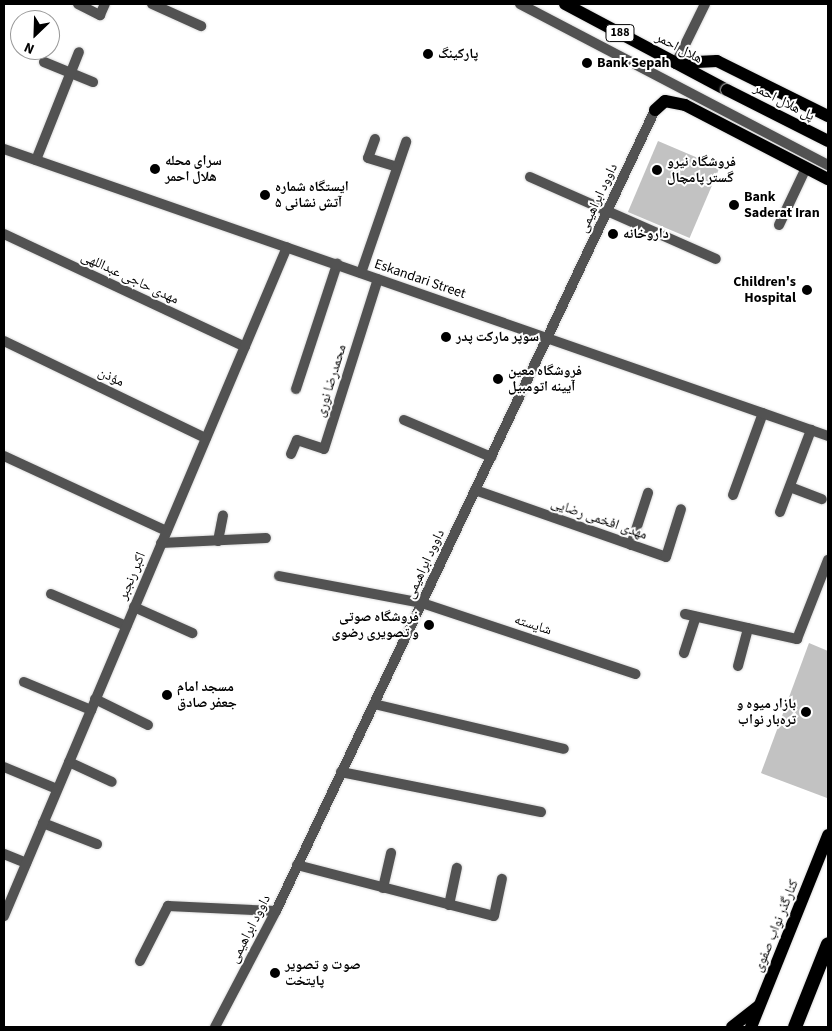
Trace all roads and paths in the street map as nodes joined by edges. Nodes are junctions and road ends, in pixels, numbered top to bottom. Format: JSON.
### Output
{"nodes":[{"id":1,"x":78,"y":4,"type":"edge"},
{"id":2,"x":105,"y":4,"type":"edge"},
{"id":3,"x":152,"y":4,"type":"edge"},
{"id":4,"x":520,"y":4,"type":"edge"},
{"id":5,"x":565,"y":4,"type":"edge"},
{"id":6,"x":705,"y":4,"type":"edge"},
{"id":7,"x":202,"y":26,"type":"dead end"},
{"id":8,"x":79,"y":52,"type":"dead end"},
{"id":9,"x":44,"y":62,"type":"dead end"},
{"id":10,"x":676,"y":63,"type":"junction"},
{"id":11,"x":70,"y":74,"type":"junction"},
{"id":12,"x":92,"y":82,"type":"dead end"},
{"id":13,"x":727,"y":90,"type":"joint"},
{"id":14,"x":655,"y":110,"type":"joint"},
{"id":15,"x":828,"y":116,"type":"edge"},
{"id":16,"x":376,"y":139,"type":"dead end"},
{"id":17,"x":828,"y":141,"type":"edge"},
{"id":18,"x":406,"y":142,"type":"dead end"},
{"id":19,"x":4,"y":149,"type":"edge"},
{"id":20,"x":36,"y":160,"type":"junction"},
{"id":21,"x":828,"y":165,"type":"edge"},
{"id":22,"x":397,"y":167,"type":"junction"},
{"id":23,"x":806,"y":168,"type":"junction"},
{"id":24,"x":530,"y":178,"type":"dead end"},
{"id":25,"x":828,"y":179,"type":"edge"},
{"id":26,"x":607,"y":211,"type":"junction"},
{"id":27,"x":779,"y":225,"type":"dead end"},
{"id":28,"x":4,"y":234,"type":"edge"},
{"id":29,"x":286,"y":247,"type":"junction"},
{"id":30,"x":716,"y":259,"type":"dead end"},
{"id":31,"x":337,"y":264,"type":"junction"},
{"id":32,"x":361,"y":273,"type":"junction"},
{"id":33,"x":378,"y":279,"type":"junction"},
{"id":34,"x":548,"y":338,"type":"junction"},
{"id":35,"x":4,"y":341,"type":"edge"},
{"id":36,"x":244,"y":347,"type":"junction"},
{"id":37,"x":296,"y":389,"type":"dead end"},
{"id":38,"x":763,"y":413,"type":"junction"},
{"id":39,"x":404,"y":420,"type":"dead end"},
{"id":40,"x":811,"y":430,"type":"junction"},
{"id":41,"x":828,"y":436,"type":"edge"},
{"id":42,"x":206,"y":438,"type":"junction"},
{"id":43,"x":291,"y":454,"type":"dead end"},
{"id":44,"x":4,"y":456,"type":"edge"},
{"id":45,"x":491,"y":457,"type":"junction"},
{"id":46,"x":790,"y":487,"type":"junction"},
{"id":47,"x":475,"y":490,"type":"junction"},
{"id":48,"x":648,"y":493,"type":"dead end"},
{"id":49,"x":733,"y":495,"type":"dead end"},
{"id":50,"x":822,"y":499,"type":"dead end"},
{"id":51,"x":681,"y":509,"type":"dead end"},
{"id":52,"x":780,"y":512,"type":"dead end"},
{"id":53,"x":224,"y":515,"type":"dead end"},
{"id":54,"x":166,"y":531,"type":"junction"},
{"id":55,"x":266,"y":538,"type":"dead end"},
{"id":56,"x":218,"y":541,"type":"junction"},
{"id":57,"x":162,"y":543,"type":"junction"},
{"id":58,"x":631,"y":545,"type":"junction"},
{"id":59,"x":828,"y":560,"type":"edge"},
{"id":60,"x":279,"y":576,"type":"dead end"},
{"id":61,"x":50,"y":594,"type":"dead end"},
{"id":62,"x":422,"y":603,"type":"junction"},
{"id":63,"x":134,"y":607,"type":"junction"},
{"id":64,"x":685,"y":614,"type":"dead end"},
{"id":65,"x":696,"y":617,"type":"junction"},
{"id":66,"x":126,"y":626,"type":"junction"},
{"id":67,"x":748,"y":628,"type":"junction"},
{"id":68,"x":192,"y":633,"type":"dead end"},
{"id":69,"x":684,"y":652,"type":"dead end"},
{"id":70,"x":738,"y":666,"type":"dead end"},
{"id":71,"x":635,"y":674,"type":"dead end"},
{"id":72,"x":24,"y":682,"type":"dead end"},
{"id":73,"x":95,"y":699,"type":"junction"},
{"id":74,"x":374,"y":704,"type":"junction"},
{"id":75,"x":91,"y":710,"type":"junction"},
{"id":76,"x":148,"y":725,"type":"dead end"},
{"id":77,"x":564,"y":749,"type":"dead end"},
{"id":78,"x":69,"y":762,"type":"junction"},
{"id":79,"x":4,"y":767,"type":"edge"},
{"id":80,"x":342,"y":772,"type":"junction"},
{"id":81,"x":112,"y":782,"type":"dead end"},
{"id":82,"x":58,"y":789,"type":"junction"},
{"id":83,"x":540,"y":812,"type":"dead end"},
{"id":84,"x":43,"y":823,"type":"junction"},
{"id":85,"x":828,"y":836,"type":"edge"},
{"id":86,"x":98,"y":844,"type":"dead end"},
{"id":87,"x":391,"y":853,"type":"dead end"},
{"id":88,"x":4,"y":854,"type":"edge"},
{"id":89,"x":26,"y":863,"type":"junction"},
{"id":90,"x":298,"y":865,"type":"junction"},
{"id":91,"x":457,"y":868,"type":"dead end"},
{"id":92,"x":502,"y":878,"type":"dead end"},
{"id":93,"x":383,"y":888,"type":"junction"},
{"id":94,"x":449,"y":905,"type":"junction"},
{"id":95,"x":276,"y":911,"type":"junction"},
{"id":96,"x":4,"y":916,"type":"edge"},
{"id":97,"x":828,"y":944,"type":"edge"},
{"id":98,"x":140,"y":961,"type":"dead end"},
{"id":99,"x":759,"y":1006,"type":"junction"},
{"id":100,"x":215,"y":1027,"type":"edge"},
{"id":101,"x":732,"y":1027,"type":"edge"},
{"id":102,"x":751,"y":1027,"type":"edge"},
{"id":103,"x":795,"y":1027,"type":"edge"}],
"edges":[{"from":1,"to":2,"type":"street"},
{"from":3,"to":7,"type":"street"},
{"from":4,"to":21,"type":"street"},
{"from":5,"to":10,"type":"main road","name":"هلال احمر","number":"188"},
{"from":6,"to":10,"type":"street"},
{"from":8,"to":11,"type":"street"},
{"from":9,"to":11,"type":"street"},
{"from":10,"to":13,"type":"main road","name":"هلال احمر"},
{"from":10,"to":15,"type":"main road"},
{"from":11,"to":12,"type":"street"},
{"from":11,"to":20,"type":"street"},
{"from":13,"to":17,"type":"main road","name":"پل هلال احمر","bridge":true},
{"from":14,"to":23,"type":"main road"},
{"from":14,"to":26,"type":"street","name":"داوود ابراهیمی"},
{"from":16,"to":22,"type":"street"},
{"from":18,"to":22,"type":"street"},
{"from":19,"to":20,"type":"street","name":"Eskandari Street"},
{"from":20,"to":29,"type":"street","name":"Eskandari Street"},
{"from":22,"to":32,"type":"street"},
{"from":23,"to":25,"type":"main road"},
{"from":23,"to":27,"type":"street"},
{"from":24,"to":26,"type":"street"},
{"from":26,"to":30,"type":"street"},
{"from":26,"to":34,"type":"street","name":"داوود ابراهیمی"},
{"from":28,"to":36,"type":"street","name":"مهدی حاجی عبداللهی"},
{"from":29,"to":31,"type":"street","name":"Eskandari Street"},
{"from":29,"to":36,"type":"street","name":"اکبر رنجبر"},
{"from":31,"to":32,"type":"street","name":"Eskandari Street"},
{"from":31,"to":37,"type":"street"},
{"from":32,"to":33,"type":"street","name":"Eskandari Street"},
{"from":33,"to":34,"type":"street","name":"Eskandari Street"},
{"from":33,"to":43,"type":"street","name":"محمدرضا نوری"},
{"from":34,"to":38,"type":"street","name":"Eskandari Street"},
{"from":34,"to":45,"type":"street","name":"داوود ابراهیمی"},
{"from":35,"to":42,"type":"street","name":"مؤذن"},
{"from":36,"to":42,"type":"street","name":"اکبر رنجبر"},
{"from":38,"to":40,"type":"street","name":"Eskandari Street"},
{"from":38,"to":49,"type":"street"},
{"from":39,"to":45,"type":"street"},
{"from":40,"to":41,"type":"street","name":"Eskandari Street"},
{"from":40,"to":46,"type":"street"},
{"from":42,"to":54,"type":"street","name":"اکبر رنجبر"},
{"from":44,"to":54,"type":"street"},
{"from":45,"to":47,"type":"street","name":"داوود ابراهیمی"},
{"from":46,"to":50,"type":"street"},
{"from":46,"to":52,"type":"street"},
{"from":47,"to":58,"type":"street","name":"مهدی افخمی رضایی"},
{"from":47,"to":62,"type":"street","name":"داوود ابراهیمی"},
{"from":48,"to":58,"type":"street"},
{"from":51,"to":58,"type":"street","name":"مهدی افخمی رضایی"},
{"from":53,"to":56,"type":"street"},
{"from":54,"to":57,"type":"street","name":"اکبر رنجبر"},
{"from":55,"to":56,"type":"street"},
{"from":56,"to":57,"type":"street"},
{"from":57,"to":63,"type":"street","name":"اکبر رنجبر"},
{"from":59,"to":67,"type":"street"},
{"from":60,"to":62,"type":"street","name":"شایسته"},
{"from":61,"to":66,"type":"street"},
{"from":62,"to":71,"type":"street","name":"شایسته"},
{"from":62,"to":74,"type":"street","name":"داوود ابراهیمی"},
{"from":63,"to":66,"type":"street","name":"اکبر رنجبر"},
{"from":63,"to":68,"type":"street"},
{"from":64,"to":65,"type":"street"},
{"from":65,"to":67,"type":"street"},
{"from":65,"to":69,"type":"street"},
{"from":66,"to":73,"type":"street","name":"اکبر رنجبر"},
{"from":67,"to":70,"type":"street"},
{"from":72,"to":75,"type":"street"},
{"from":73,"to":75,"type":"street","name":"اکبر رنجبر"},
{"from":73,"to":76,"type":"street"},
{"from":74,"to":77,"type":"street"},
{"from":74,"to":80,"type":"street","name":"داوود ابراهیمی"},
{"from":75,"to":78,"type":"street","name":"اکبر رنجبر"},
{"from":78,"to":81,"type":"street"},
{"from":78,"to":82,"type":"street","name":"اکبر رنجبر"},
{"from":79,"to":82,"type":"street"},
{"from":80,"to":83,"type":"street"},
{"from":80,"to":90,"type":"street","name":"داوود ابراهیمی"},
{"from":82,"to":84,"type":"street","name":"اکبر رنجبر"},
{"from":84,"to":86,"type":"street"},
{"from":84,"to":89,"type":"street","name":"اکبر رنجبر"},
{"from":85,"to":99,"type":"main road","name":"کنارگذر نواب صفوی"},
{"from":87,"to":93,"type":"street"},
{"from":88,"to":89,"type":"street"},
{"from":89,"to":96,"type":"street","name":"اکبر رنجبر"},
{"from":90,"to":93,"type":"street"},
{"from":90,"to":95,"type":"street","name":"داوود ابراهیمی"},
{"from":91,"to":94,"type":"street"},
{"from":92,"to":94,"type":"street"},
{"from":93,"to":94,"type":"street"},
{"from":95,"to":98,"type":"street"},
{"from":95,"to":100,"type":"street","name":"داوود ابراهیمی"},
{"from":97,"to":103,"type":"highway"},
{"from":99,"to":101,"type":"main road"},
{"from":99,"to":102,"type":"main road","name":"کنارگذر نواب صفوی"}]}
